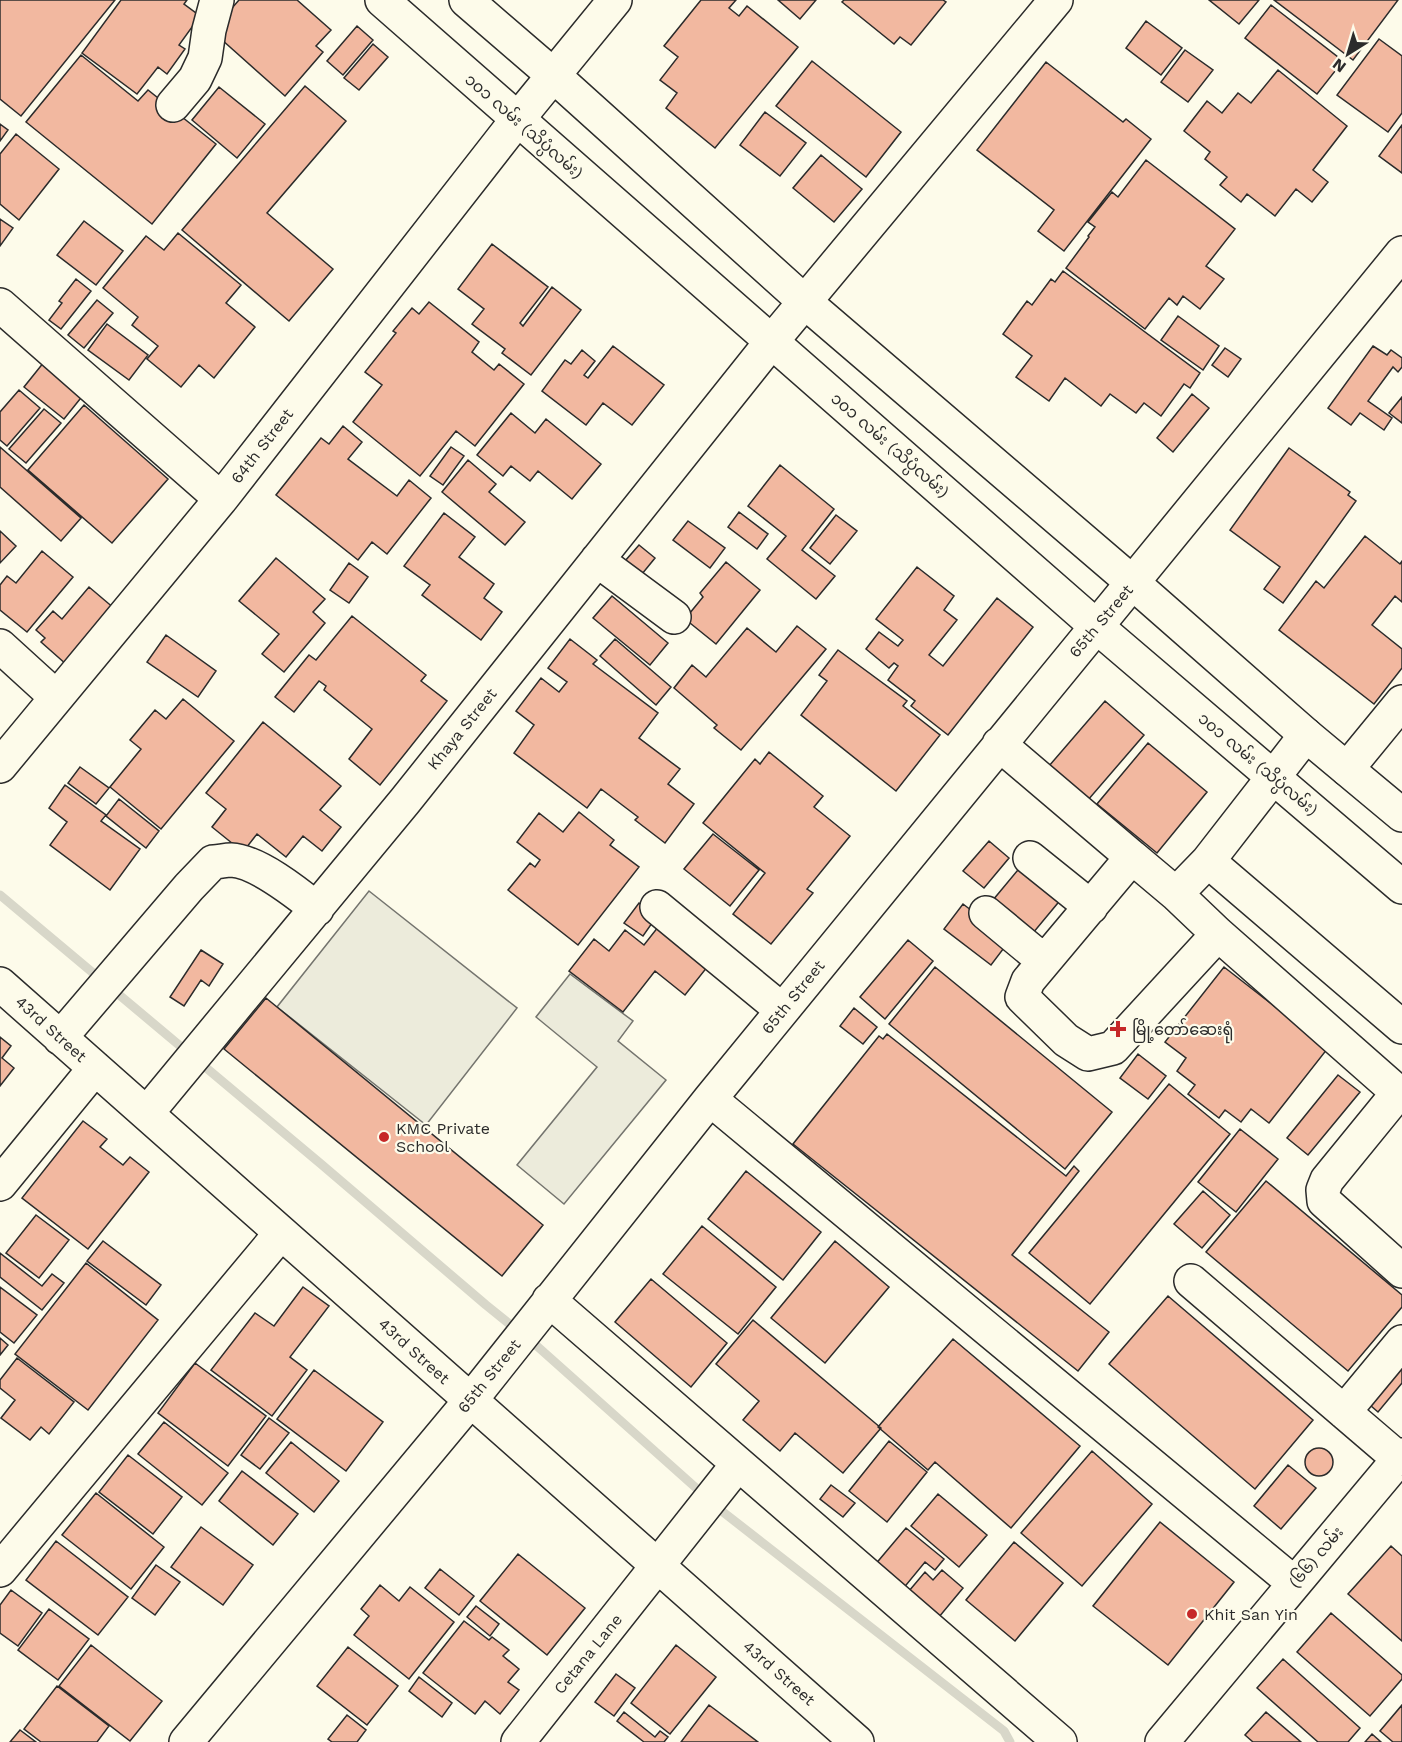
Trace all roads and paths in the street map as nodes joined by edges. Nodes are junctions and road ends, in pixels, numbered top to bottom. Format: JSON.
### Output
{"nodes":[{"id":1,"x":218,"y":0,"type":"edge"},
{"id":2,"x":382,"y":0,"type":"edge"},
{"id":3,"x":466,"y":0,"type":"edge"},
{"id":4,"x":615,"y":0,"type":"edge"},
{"id":5,"x":1056,"y":0,"type":"edge"},
{"id":6,"x":553,"y":75,"type":"junction"},
{"id":7,"x":173,"y":105,"type":"dead end"},
{"id":8,"x":517,"y":120,"type":"junction"},
{"id":9,"x":1402,"y":253,"type":"edge"},
{"id":10,"x":805,"y":302,"type":"junction"},
{"id":11,"x":0,"y":305,"type":"edge"},
{"id":12,"x":772,"y":341,"type":"junction"},
{"id":13,"x":221,"y":499,"type":"junction"},
{"id":14,"x":597,"y":560,"type":"junction"},
{"id":15,"x":1133,"y":583,"type":"junction"},
{"id":16,"x":674,"y":616,"type":"dead end"},
{"id":17,"x":1096,"y":626,"type":"junction"},
{"id":18,"x":0,"y":646,"type":"edge"},
{"id":19,"x":56,"y":697,"type":"junction"},
{"id":20,"x":1402,"y":702,"type":"edge"},
{"id":21,"x":1306,"y":735,"type":"junction"},
{"id":22,"x":999,"y":744,"type":"junction"},
{"id":23,"x":0,"y":766,"type":"edge"},
{"id":24,"x":1347,"y":769,"type":"junction"},
{"id":25,"x":1274,"y":777,"type":"junction"},
{"id":26,"x":1402,"y":815,"type":"edge"},
{"id":27,"x":1132,"y":857,"type":"junction"},
{"id":28,"x":1030,"y":858,"type":"dead end"},
{"id":29,"x":1208,"y":861,"type":"junction"},
{"id":30,"x":1402,"y":887,"type":"edge"},
{"id":31,"x":1176,"y":894,"type":"junction"},
{"id":32,"x":657,"y":907,"type":"dead end"},
{"id":33,"x":1091,"y":907,"type":"junction"},
{"id":34,"x":317,"y":909,"type":"junction"},
{"id":35,"x":986,"y":913,"type":"dead end"},
{"id":36,"x":1218,"y":934,"type":"junction"},
{"id":37,"x":1044,"y":961,"type":"junction"},
{"id":38,"x":0,"y":984,"type":"edge"},
{"id":39,"x":782,"y":1010,"type":"junction"},
{"id":40,"x":1402,"y":1027,"type":"edge"},
{"id":41,"x":60,"y":1038,"type":"junction"},
{"id":42,"x":95,"y":1068,"type":"junction"},
{"id":43,"x":1400,"y":1095,"type":"edge"},
{"id":44,"x":710,"y":1099,"type":"junction"},
{"id":45,"x":147,"y":1113,"type":"junction"},
{"id":46,"x":0,"y":1184,"type":"edge"},
{"id":47,"x":281,"y":1233,"type":"junction"},
{"id":48,"x":1402,"y":1271,"type":"edge"},
{"id":49,"x":1191,"y":1281,"type":"dead end"},
{"id":50,"x":549,"y":1300,"type":"junction"},
{"id":51,"x":1402,"y":1342,"type":"edge"},
{"id":52,"x":470,"y":1401,"type":"junction"},
{"id":53,"x":1344,"y":1412,"type":"junction"},
{"id":54,"x":1400,"y":1457,"type":"edge"},
{"id":55,"x":738,"y":1464,"type":"junction"},
{"id":56,"x":658,"y":1566,"type":"junction"},
{"id":57,"x":0,"y":1570,"type":"edge"},
{"id":58,"x":1294,"y":1583,"type":"junction"},
{"id":59,"x":847,"y":1739,"type":"edge"},
{"id":60,"x":186,"y":1742,"type":"edge"},
{"id":61,"x":518,"y":1742,"type":"edge"},
{"id":62,"x":1060,"y":1742,"type":"edge"},
{"id":63,"x":1162,"y":1742,"type":"edge"}],
"edges":[{"from":1,"to":7,"type":"street"},
{"from":2,"to":8,"type":"street","name":"၁၀၁ လမ်း (သိပ္ပံလမ်း)"},
{"from":3,"to":6,"type":"street"},
{"from":4,"to":6,"type":"street"},
{"from":5,"to":10,"type":"street","name":"Khaya Street"},
{"from":6,"to":8,"type":"street","name":"64th Street"},
{"from":6,"to":10,"type":"street"},
{"from":8,"to":12,"type":"street","name":"၁၀၁ လမ်း (သိပ္ပံလမ်း)"},
{"from":8,"to":13,"type":"street","name":"64th Street"},
{"from":9,"to":15,"type":"street","name":"65th Street"},
{"from":10,"to":12,"type":"street","name":"Khaya Street"},
{"from":10,"to":15,"type":"street"},
{"from":11,"to":13,"type":"street"},
{"from":12,"to":14,"type":"street","name":"Khaya Street"},
{"from":12,"to":17,"type":"street","name":"၁၀၁ လမ်း (သိပ္ပံလမ်း)"},
{"from":13,"to":19,"type":"street","name":"64th Street"},
{"from":14,"to":16,"type":"street"},
{"from":14,"to":34,"type":"street","name":"Khaya Street"},
{"from":15,"to":17,"type":"street","name":"65th Street"},
{"from":15,"to":21,"type":"street"},
{"from":17,"to":22,"type":"street","name":"65th Street"},
{"from":17,"to":25,"type":"street","name":"၁၀၁ လမ်း (သိပ္ပံလမ်း)"},
{"from":18,"to":19,"type":"street"},
{"from":19,"to":23,"type":"street","name":"64th Street"},
{"from":20,"to":24,"type":"street"},
{"from":21,"to":24,"type":"street"},
{"from":21,"to":25,"type":"street"},
{"from":22,"to":27,"type":"street"},
{"from":22,"to":39,"type":"street","name":"65th Street"},
{"from":24,"to":26,"type":"street"},
{"from":25,"to":29,"type":"street"},
{"from":25,"to":30,"type":"street","name":"၁၀၁ လမ်း (သိပ္ပံလမ်း)"},
{"from":27,"to":31,"type":"street"},
{"from":27,"to":33,"type":"street"},
{"from":28,"to":33,"type":"street"},
{"from":29,"to":31,"type":"street"},
{"from":29,"to":40,"type":"street"},
{"from":31,"to":36,"type":"street"},
{"from":32,"to":39,"type":"street"},
{"from":33,"to":37,"type":"street"},
{"from":34,"to":41,"type":"street"},
{"from":34,"to":45,"type":"street","name":"Khaya Street"},
{"from":35,"to":37,"type":"street"},
{"from":36,"to":37,"type":"street"},
{"from":36,"to":43,"type":"street"},
{"from":38,"to":41,"type":"street","name":"43rd Street"},
{"from":39,"to":44,"type":"street","name":"65th Street"},
{"from":41,"to":42,"type":"street","name":"43rd Street"},
{"from":42,"to":45,"type":"street","name":"43rd Street"},
{"from":42,"to":46,"type":"street"},
{"from":43,"to":48,"type":"street"},
{"from":44,"to":50,"type":"street","name":"65th Street"},
{"from":44,"to":58,"type":"street"},
{"from":45,"to":47,"type":"street","name":"43rd Street"},
{"from":47,"to":52,"type":"street","name":"43rd Street"},
{"from":47,"to":57,"type":"street"},
{"from":49,"to":53,"type":"street"},
{"from":50,"to":52,"type":"street","name":"65th Street"},
{"from":50,"to":55,"type":"street"},
{"from":51,"to":53,"type":"street"},
{"from":52,"to":56,"type":"street","name":"43rd Street"},
{"from":52,"to":60,"type":"street","name":"65th Street"},
{"from":53,"to":54,"type":"street"},
{"from":54,"to":58,"type":"street","name":"(၆၆) လမ်း"},
{"from":55,"to":56,"type":"street","name":"Cetana Lane"},
{"from":55,"to":62,"type":"street"},
{"from":56,"to":59,"type":"street","name":"43rd Street"},
{"from":56,"to":61,"type":"street","name":"Cetana Lane"},
{"from":58,"to":63,"type":"street","name":"(၆၆) လမ်း"}]}
